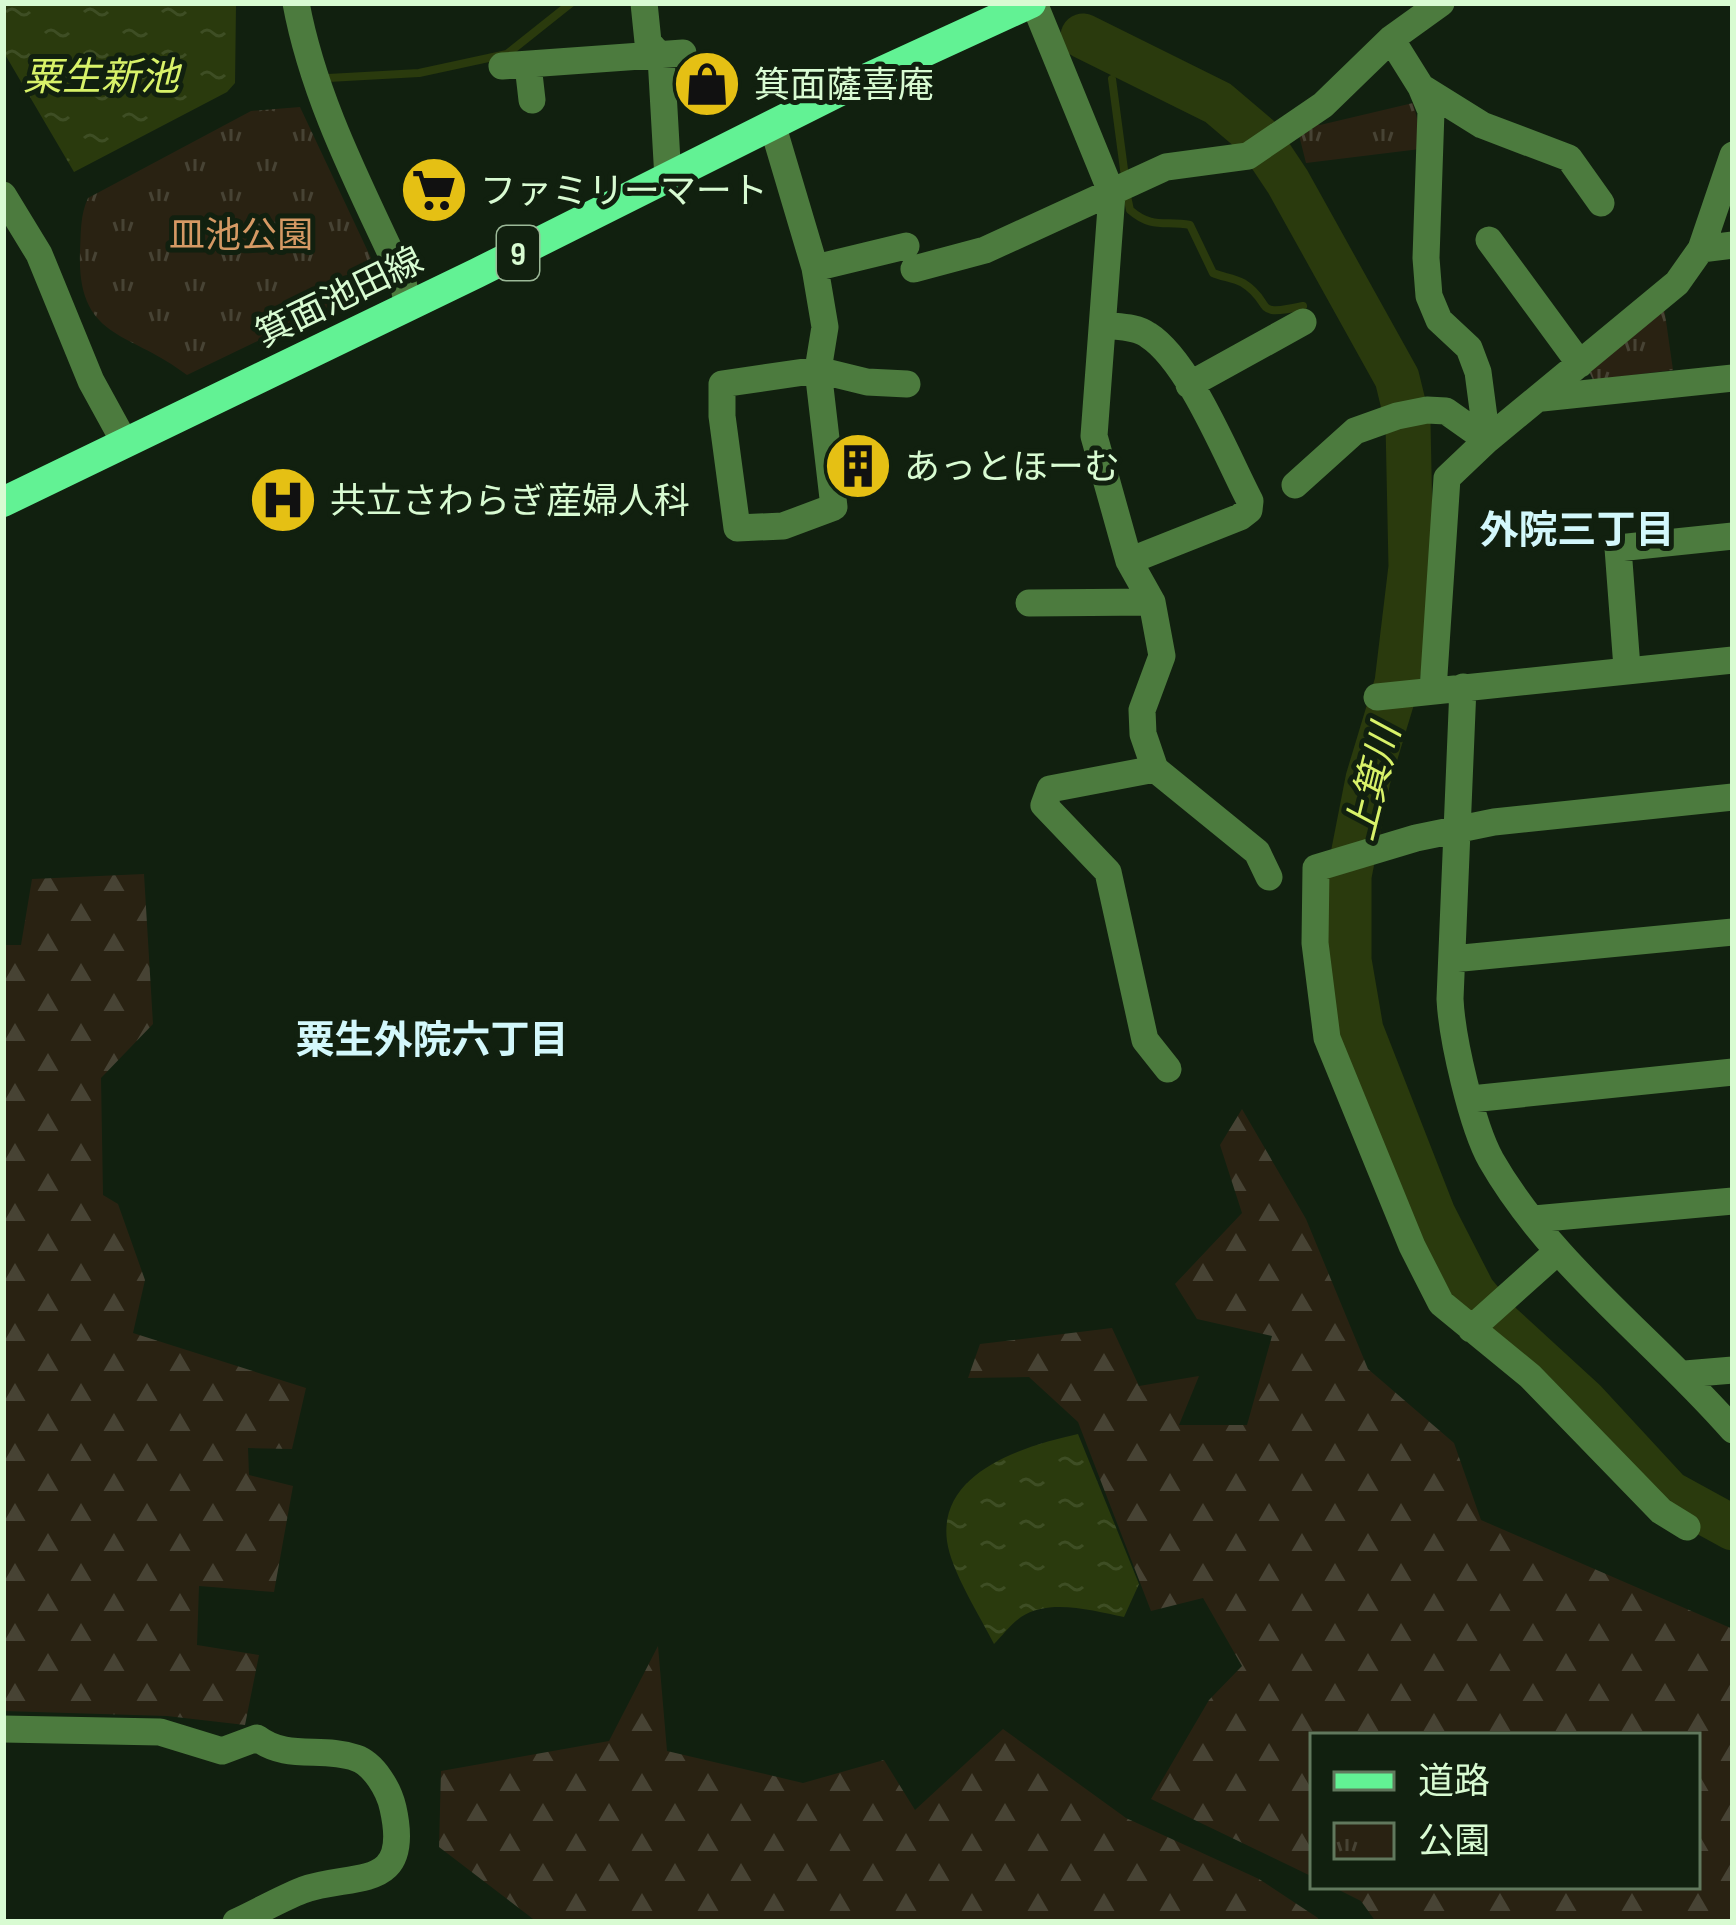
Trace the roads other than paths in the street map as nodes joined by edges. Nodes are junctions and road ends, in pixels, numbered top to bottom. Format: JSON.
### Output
{"nodes":[{"id":1,"x":296,"y":3,"type":"edge"},
{"id":2,"x":644,"y":3,"type":"edge"},
{"id":3,"x":1033,"y":3,"type":"edge"},
{"id":4,"x":1441,"y":3,"type":"edge"},
{"id":5,"x":1390,"y":39,"type":"junction"},
{"id":6,"x":672,"y":55,"type":"junction"},
{"id":7,"x":1421,"y":87,"type":"junction"},
{"id":8,"x":532,"y":100,"type":"dead end"},
{"id":9,"x":773,"y":127,"type":"junction"},
{"id":10,"x":1733,"y":155,"type":"edge"},
{"id":11,"x":668,"y":179,"type":"junction"},
{"id":12,"x":1112,"y":194,"type":"junction"},
{"id":13,"x":3,"y":195,"type":"edge"},
{"id":14,"x":1601,"y":203,"type":"dead end"},
{"id":15,"x":1489,"y":240,"type":"dead end"},
{"id":16,"x":1733,"y":245,"type":"edge"},
{"id":17,"x":1701,"y":249,"type":"junction"},
{"id":18,"x":815,"y":268,"type":"junction"},
{"id":19,"x":408,"y":307,"type":"junction"},
{"id":20,"x":1303,"y":322,"type":"dead end"},
{"id":21,"x":1103,"y":326,"type":"junction"},
{"id":22,"x":1580,"y":364,"type":"junction"},
{"id":23,"x":818,"y":370,"type":"junction"},
{"id":24,"x":1733,"y":378,"type":"edge"},
{"id":25,"x":908,"y":384,"type":"dead end"},
{"id":26,"x":1189,"y":385,"type":"junction"},
{"id":27,"x":1542,"y":398,"type":"junction"},
{"id":28,"x":1487,"y":440,"type":"junction"},
{"id":29,"x":125,"y":443,"type":"junction"},
{"id":30,"x":1295,"y":485,"type":"dead end"},
{"id":31,"x":3,"y":502,"type":"edge"},
{"id":32,"x":1733,"y":536,"type":"edge"},
{"id":33,"x":1129,"y":561,"type":"junction"},
{"id":34,"x":1153,"y":602,"type":"junction"},
{"id":35,"x":1029,"y":603,"type":"dead end"},
{"id":36,"x":1733,"y":660,"type":"edge"},
{"id":37,"x":1627,"y":668,"type":"junction"},
{"id":38,"x":1463,"y":687,"type":"junction"},
{"id":39,"x":1433,"y":690,"type":"junction"},
{"id":40,"x":1388,"y":695,"type":"dead end"},
{"id":41,"x":1155,"y":769,"type":"junction"},
{"id":42,"x":1733,"y":797,"type":"edge"},
{"id":43,"x":1457,"y":830,"type":"junction"},
{"id":44,"x":1269,"y":877,"type":"dead end"},
{"id":45,"x":1733,"y":932,"type":"edge"},
{"id":46,"x":1452,"y":959,"type":"junction"},
{"id":47,"x":1168,"y":1069,"type":"dead end"},
{"id":48,"x":1733,"y":1072,"type":"edge"},
{"id":49,"x":1471,"y":1099,"type":"junction"},
{"id":50,"x":1733,"y":1201,"type":"edge"},
{"id":51,"x":1534,"y":1219,"type":"junction"},
{"id":52,"x":1558,"y":1250,"type":"junction"},
{"id":53,"x":1484,"y":1317,"type":"junction"},
{"id":54,"x":1733,"y":1370,"type":"edge"},
{"id":55,"x":1684,"y":1374,"type":"junction"},
{"id":56,"x":1733,"y":1430,"type":"edge"},
{"id":57,"x":1687,"y":1527,"type":"dead end"},
{"id":58,"x":3,"y":1729,"type":"edge"},
{"id":59,"x":236,"y":1922,"type":"edge"}],
"edges":[{"from":1,"to":19,"type":"street"},
{"from":2,"to":6,"type":"street"},
{"from":3,"to":9,"type":"main road","name":"箕面池田線","number":"9"},
{"from":3,"to":12,"type":"street"},
{"from":4,"to":5,"type":"street"},
{"from":5,"to":7,"type":"street"},
{"from":5,"to":12,"type":"street"},
{"from":6,"to":8,"type":"street"},
{"from":6,"to":11,"type":"street"},
{"from":7,"to":14,"type":"street"},
{"from":7,"to":28,"type":"street"},
{"from":9,"to":11,"type":"main road","name":"箕面池田線","number":"9"},
{"from":9,"to":18,"type":"street"},
{"from":10,"to":17,"type":"street"},
{"from":11,"to":19,"type":"main road","name":"箕面池田線","number":"9"},
{"from":12,"to":18,"type":"street"},
{"from":12,"to":21,"type":"street"},
{"from":13,"to":29,"type":"street"},
{"from":15,"to":22,"type":"street"},
{"from":16,"to":17,"type":"street"},
{"from":17,"to":22,"type":"street"},
{"from":18,"to":23,"type":"street"},
{"from":19,"to":29,"type":"main road","name":"箕面池田線","number":"9"},
{"from":20,"to":26,"type":"street"},
{"from":21,"to":26,"type":"street"},
{"from":21,"to":33,"type":"street"},
{"from":22,"to":27,"type":"street"},
{"from":23,"to":23,"type":"street"},
{"from":23,"to":25,"type":"street"},
{"from":24,"to":27,"type":"street"},
{"from":26,"to":33,"type":"street"},
{"from":27,"to":28,"type":"street"},
{"from":28,"to":30,"type":"street"},
{"from":28,"to":39,"type":"street"},
{"from":29,"to":31,"type":"main road","name":"箕面池田線","number":"9"},
{"from":32,"to":37,"type":"street"},
{"from":33,"to":34,"type":"street"},
{"from":34,"to":35,"type":"street"},
{"from":34,"to":41,"type":"street"},
{"from":36,"to":37,"type":"street"},
{"from":37,"to":38,"type":"street"},
{"from":38,"to":39,"type":"street"},
{"from":38,"to":43,"type":"street"},
{"from":39,"to":40,"type":"street"},
{"from":41,"to":44,"type":"street"},
{"from":41,"to":47,"type":"street"},
{"from":42,"to":43,"type":"street"},
{"from":43,"to":46,"type":"street"},
{"from":43,"to":53,"type":"street"},
{"from":45,"to":46,"type":"street"},
{"from":46,"to":49,"type":"street"},
{"from":48,"to":49,"type":"street"},
{"from":49,"to":51,"type":"street"},
{"from":50,"to":51,"type":"street"},
{"from":51,"to":52,"type":"street"},
{"from":52,"to":53,"type":"street"},
{"from":52,"to":55,"type":"street"},
{"from":53,"to":57,"type":"street"},
{"from":54,"to":55,"type":"street"},
{"from":55,"to":56,"type":"street"},
{"from":58,"to":59,"type":"street"}]}
